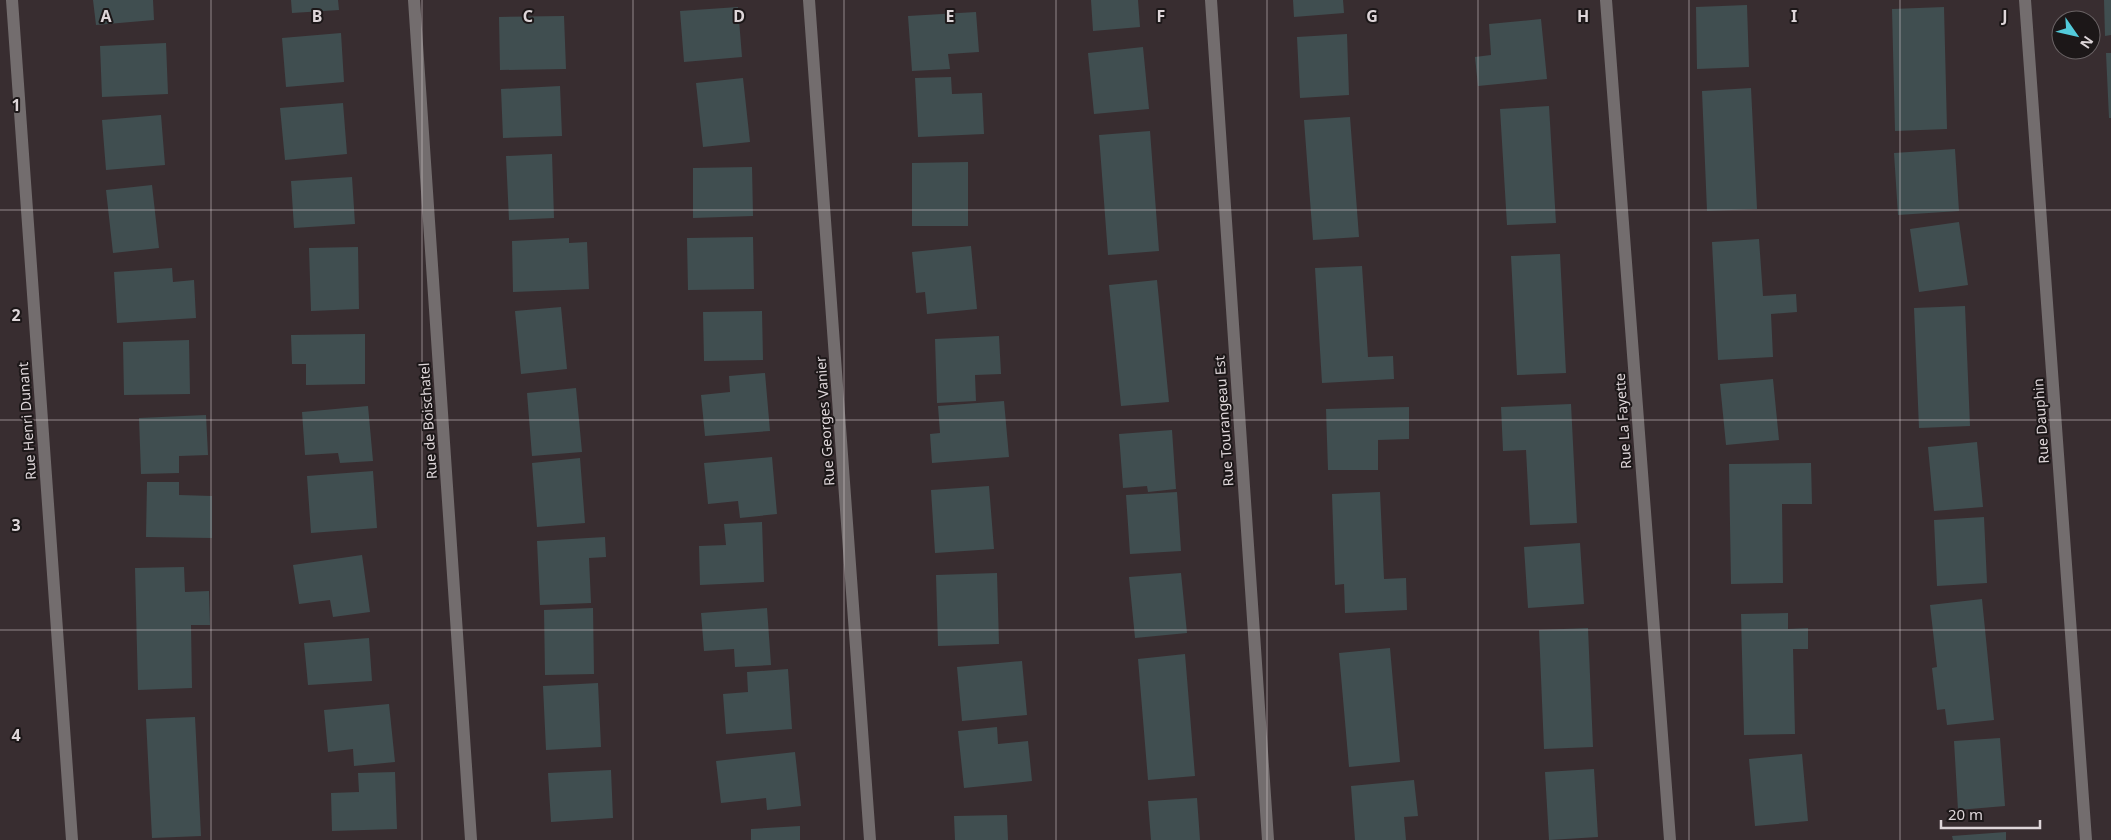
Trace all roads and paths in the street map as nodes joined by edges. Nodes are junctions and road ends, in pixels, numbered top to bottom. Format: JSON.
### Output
{"nodes":[{"id":1,"x":12,"y":0,"type":"edge"},
{"id":2,"x":414,"y":0,"type":"edge"},
{"id":3,"x":809,"y":0,"type":"edge"},
{"id":4,"x":1210,"y":0,"type":"edge"},
{"id":5,"x":1606,"y":0,"type":"edge"},
{"id":6,"x":2025,"y":0,"type":"edge"},
{"id":7,"x":72,"y":840,"type":"edge"},
{"id":8,"x":472,"y":840,"type":"edge"},
{"id":9,"x":870,"y":840,"type":"edge"},
{"id":10,"x":1268,"y":840,"type":"edge"},
{"id":11,"x":1670,"y":840,"type":"edge"},
{"id":12,"x":2086,"y":840,"type":"edge"}],
"edges":[{"from":1,"to":7,"type":"street","name":"Rue Henri Dunant"},
{"from":2,"to":8,"type":"street","name":"Rue de Boischatel"},
{"from":3,"to":9,"type":"street","name":"Rue Georges Vanier"},
{"from":4,"to":10,"type":"street","name":"Rue Tourangeau Est"},
{"from":5,"to":11,"type":"street","name":"Rue La Fayette"},
{"from":6,"to":12,"type":"street","name":"Rue Dauphin"}]}
